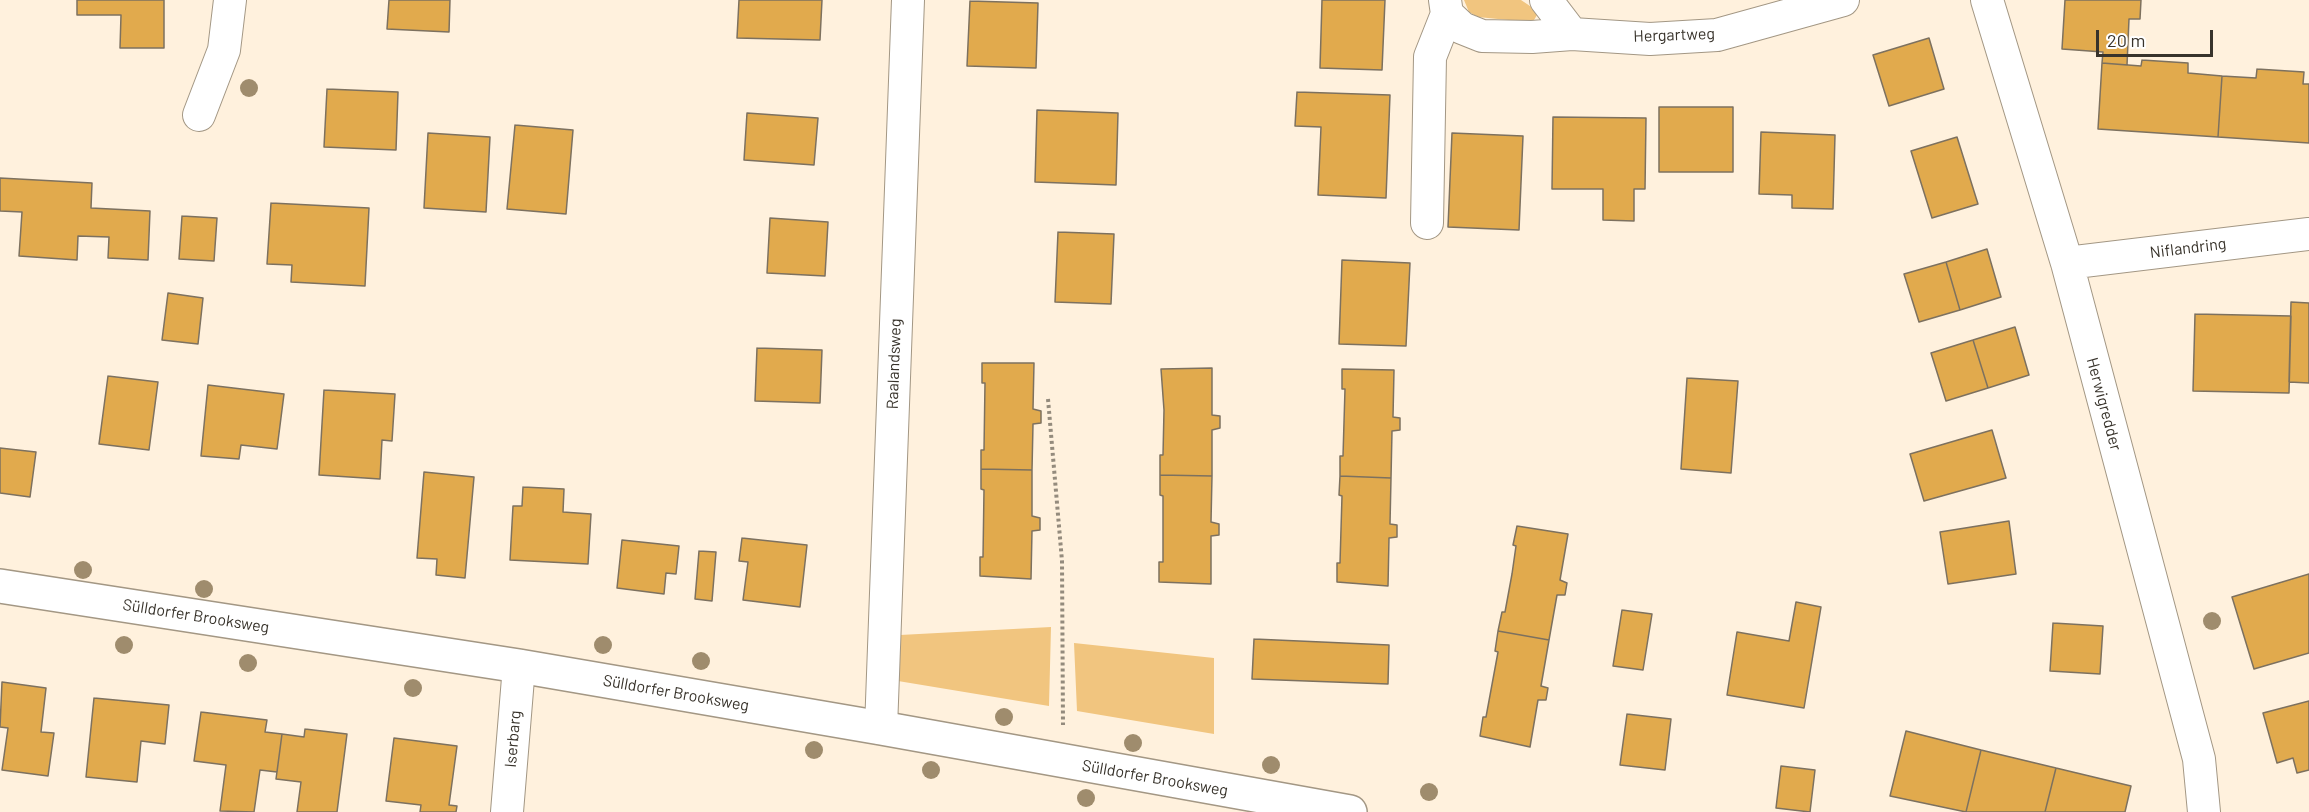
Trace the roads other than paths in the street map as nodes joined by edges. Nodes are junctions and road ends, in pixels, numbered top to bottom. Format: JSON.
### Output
{"nodes":[{"id":1,"x":230,"y":0,"type":"edge"},
{"id":2,"x":908,"y":0,"type":"edge"},
{"id":3,"x":1546,"y":0,"type":"edge"},
{"id":4,"x":1843,"y":0,"type":"edge"},
{"id":5,"x":1987,"y":0,"type":"edge"},
{"id":6,"x":1446,"y":7,"type":"edge"},
{"id":7,"x":1572,"y":34,"type":"junction"},
{"id":8,"x":199,"y":115,"type":"dead end"},
{"id":9,"x":1427,"y":223,"type":"dead end"},
{"id":10,"x":2309,"y":234,"type":"edge"},
{"id":11,"x":2067,"y":263,"type":"junction"},
{"id":12,"x":0,"y":586,"type":"edge"},
{"id":13,"x":519,"y":666,"type":"junction"},
{"id":14,"x":881,"y":728,"type":"junction"},
{"id":15,"x":507,"y":812,"type":"edge"},
{"id":16,"x":1350,"y":812,"type":"edge"},
{"id":17,"x":2204,"y":812,"type":"edge"}],
"edges":[{"from":1,"to":8,"type":"street"},
{"from":2,"to":14,"type":"street","name":"Raalandsweg"},
{"from":3,"to":7,"type":"street"},
{"from":4,"to":7,"type":"street","name":"Hergartweg"},
{"from":5,"to":11,"type":"street","name":"Herwigredder"},
{"from":6,"to":7,"type":"street","name":"Hergartweg"},
{"from":6,"to":9,"type":"street","name":"Hergartweg"},
{"from":10,"to":11,"type":"street","name":"Niflandring"},
{"from":11,"to":17,"type":"street","name":"Herwigredder"},
{"from":12,"to":13,"type":"street","name":"Sülldorfer Brooksweg"},
{"from":13,"to":14,"type":"street","name":"Sülldorfer Brooksweg"},
{"from":13,"to":15,"type":"street","name":"Iserbarg"},
{"from":14,"to":16,"type":"street","name":"Sülldorfer Brooksweg"}]}
